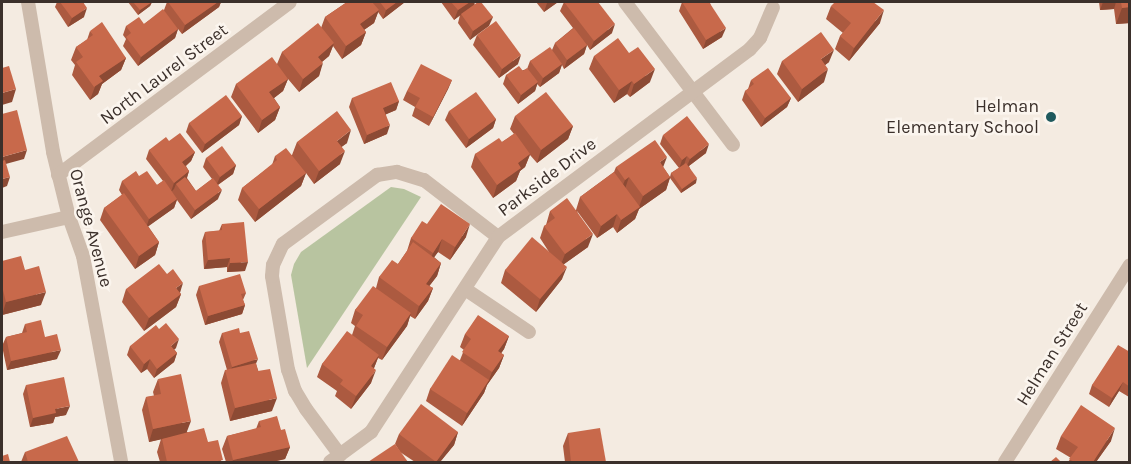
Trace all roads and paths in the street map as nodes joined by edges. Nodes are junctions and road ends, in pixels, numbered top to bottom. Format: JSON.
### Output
{"nodes":[{"id":1,"x":28,"y":2,"type":"edge"},
{"id":2,"x":291,"y":2,"type":"edge"},
{"id":3,"x":625,"y":2,"type":"edge"},
{"id":4,"x":773,"y":8,"type":"dead end"},
{"id":5,"x":692,"y":91,"type":"junction"},
{"id":6,"x":733,"y":145,"type":"dead end"},
{"id":7,"x":58,"y":175,"type":"junction"},
{"id":8,"x":69,"y":218,"type":"junction"},
{"id":9,"x":2,"y":231,"type":"edge"},
{"id":10,"x":498,"y":237,"type":"junction"},
{"id":11,"x":1130,"y":265,"type":"edge"},
{"id":12,"x":465,"y":289,"type":"junction"},
{"id":13,"x":529,"y":332,"type":"dead end"},
{"id":14,"x":335,"y":459,"type":"edge"},
{"id":15,"x":121,"y":462,"type":"edge"},
{"id":16,"x":1005,"y":462,"type":"edge"}],
"edges":[{"from":1,"to":7,"type":"street","name":"Orange Avenue"},
{"from":2,"to":7,"type":"street","name":"North Laurel Street"},
{"from":3,"to":5,"type":"street"},
{"from":4,"to":5,"type":"street","name":"Parkside Drive"},
{"from":5,"to":6,"type":"street"},
{"from":5,"to":10,"type":"street","name":"Parkside Drive"},
{"from":7,"to":8,"type":"street","name":"Orange Avenue"},
{"from":8,"to":9,"type":"street"},
{"from":8,"to":15,"type":"street","name":"Orange Avenue"},
{"from":10,"to":12,"type":"street","name":"Parkside Drive"},
{"from":10,"to":14,"type":"street"},
{"from":11,"to":16,"type":"street","name":"Helman Street"},
{"from":12,"to":13,"type":"street"},
{"from":12,"to":14,"type":"street","name":"Parkside Drive"}]}
